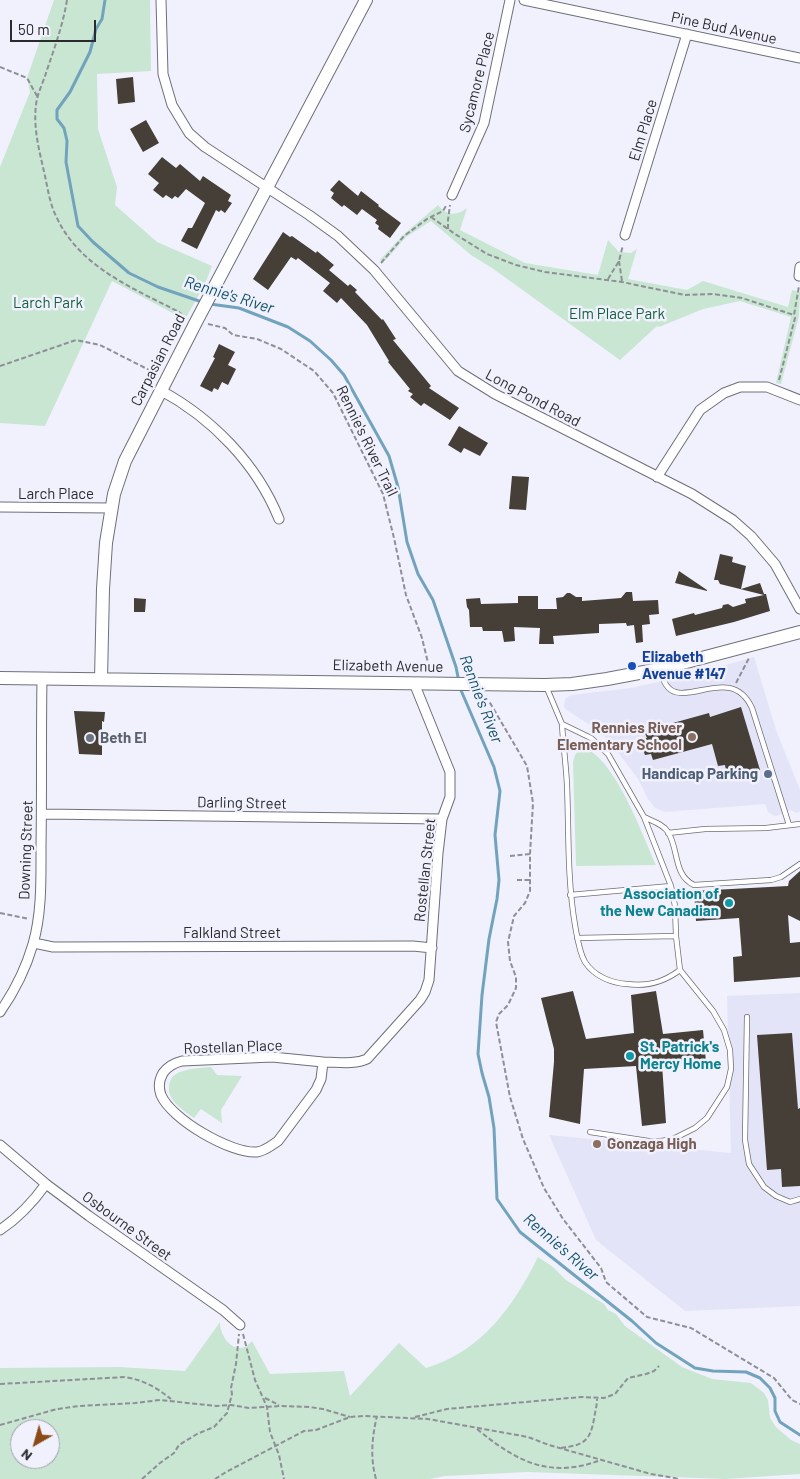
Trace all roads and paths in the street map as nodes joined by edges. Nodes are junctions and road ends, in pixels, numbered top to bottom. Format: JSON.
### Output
{"nodes":[{"id":1,"x":161,"y":0,"type":"edge"},
{"id":2,"x":366,"y":0,"type":"edge"},
{"id":3,"x":510,"y":0,"type":"edge"},
{"id":4,"x":524,"y":0,"type":"edge"},
{"id":5,"x":67,"y":1,"type":"edge"},
{"id":6,"x":687,"y":34,"type":"junction"},
{"id":7,"x":800,"y":58,"type":"edge"},
{"id":8,"x":0,"y":67,"type":"edge"},
{"id":9,"x":38,"y":97,"type":"junction"},
{"id":10,"x":266,"y":188,"type":"junction"},
{"id":11,"x":452,"y":195,"type":"junction"},
{"id":12,"x":431,"y":217,"type":"junction"},
{"id":13,"x":448,"y":229,"type":"junction"},
{"id":14,"x":625,"y":235,"type":"joint"},
{"id":15,"x":619,"y":261,"type":"junction"},
{"id":16,"x":380,"y":263,"type":"dead end"},
{"id":17,"x":799,"y":272,"type":"edge"},
{"id":18,"x":608,"y":280,"type":"junction"},
{"id":19,"x":622,"y":282,"type":"junction"},
{"id":20,"x":794,"y":315,"type":"junction"},
{"id":21,"x":196,"y":322,"type":"junction"},
{"id":22,"x":0,"y":366,"type":"edge"},
{"id":23,"x":157,"y":374,"type":"dead end"},
{"id":24,"x":160,"y":390,"type":"junction"},
{"id":25,"x":777,"y":390,"type":"junction"},
{"id":26,"x":800,"y":400,"type":"edge"},
{"id":27,"x":658,"y":477,"type":"junction"},
{"id":28,"x":0,"y":507,"type":"edge"},
{"id":29,"x":111,"y":508,"type":"junction"},
{"id":30,"x":279,"y":518,"type":"dead end"},
{"id":31,"x":800,"y":609,"type":"edge"},
{"id":32,"x":800,"y":632,"type":"edge"},
{"id":33,"x":750,"y":656,"type":"dead end"},
{"id":34,"x":660,"y":669,"type":"junction"},
{"id":35,"x":430,"y":673,"type":"dead end"},
{"id":36,"x":0,"y":678,"type":"edge"},
{"id":37,"x":42,"y":679,"type":"junction"},
{"id":38,"x":102,"y":679,"type":"junction"},
{"id":39,"x":414,"y":683,"type":"junction"},
{"id":40,"x":546,"y":685,"type":"junction"},
{"id":41,"x":734,"y":688,"type":"junction"},
{"id":42,"x":484,"y":694,"type":"dead end"},
{"id":43,"x":562,"y":724,"type":"junction"},
{"id":44,"x":42,"y":814,"type":"junction"},
{"id":45,"x":644,"y":817,"type":"junction"},
{"id":46,"x":442,"y":819,"type":"junction"},
{"id":47,"x":800,"y":824,"type":"edge"},
{"id":48,"x":789,"y":825,"type":"junction"},
{"id":49,"x":668,"y":832,"type":"junction"},
{"id":50,"x":530,"y":854,"type":"junction"},
{"id":51,"x":510,"y":856,"type":"dead end"},
{"id":52,"x":800,"y":864,"type":"edge"},
{"id":53,"x":517,"y":880,"type":"dead end"},
{"id":54,"x":530,"y":880,"type":"junction"},
{"id":55,"x":671,"y":886,"type":"junction"},
{"id":56,"x":570,"y":895,"type":"junction"},
{"id":57,"x":0,"y":913,"type":"edge"},
{"id":58,"x":28,"y":918,"type":"dead end"},
{"id":59,"x":676,"y":936,"type":"junction"},
{"id":60,"x":578,"y":938,"type":"junction"},
{"id":61,"x":34,"y":943,"type":"junction"},
{"id":62,"x":432,"y":948,"type":"junction"},
{"id":63,"x":680,"y":970,"type":"junction"},
{"id":64,"x":0,"y":1012,"type":"edge"},
{"id":65,"x":748,"y":1017,"type":"dead end"},
{"id":66,"x":323,"y":1062,"type":"junction"},
{"id":67,"x":590,"y":1132,"type":"dead end"},
{"id":68,"x":0,"y":1145,"type":"edge"},
{"id":69,"x":46,"y":1184,"type":"junction"},
{"id":70,"x":800,"y":1200,"type":"edge"},
{"id":71,"x":0,"y":1230,"type":"edge"},
{"id":72,"x":240,"y":1325,"type":"junction"},
{"id":73,"x":659,"y":1366,"type":"dead end"},
{"id":74,"x":0,"y":1384,"type":"edge"},
{"id":75,"x":263,"y":1397,"type":"junction"},
{"id":76,"x":597,"y":1398,"type":"junction"},
{"id":77,"x":173,"y":1401,"type":"junction"},
{"id":78,"x":800,"y":1404,"type":"edge"},
{"id":79,"x":229,"y":1405,"type":"junction"},
{"id":80,"x":281,"y":1406,"type":"junction"},
{"id":81,"x":268,"y":1407,"type":"junction"},
{"id":82,"x":350,"y":1416,"type":"junction"},
{"id":83,"x":377,"y":1416,"type":"junction"},
{"id":84,"x":413,"y":1418,"type":"junction"},
{"id":85,"x":0,"y":1425,"type":"edge"},
{"id":86,"x":475,"y":1427,"type":"junction"},
{"id":87,"x":276,"y":1446,"type":"junction"},
{"id":88,"x":559,"y":1448,"type":"junction"},
{"id":89,"x":601,"y":1460,"type":"junction"},
{"id":90,"x":142,"y":1479,"type":"edge"},
{"id":91,"x":215,"y":1479,"type":"edge"},
{"id":92,"x":284,"y":1479,"type":"edge"},
{"id":93,"x":376,"y":1479,"type":"edge"},
{"id":94,"x":680,"y":1479,"type":"edge"}],
"edges":[{"from":1,"to":10,"type":"street","name":"Long Pond Road"},
{"from":2,"to":10,"type":"main road","name":"Carpasian Road"},
{"from":3,"to":11,"type":"street","name":"Sycamore Place"},
{"from":4,"to":6,"type":"street","name":"Pine Bud Avenue"},
{"from":5,"to":9,"type":"path","name":"Rennie's River Trail"},
{"from":6,"to":7,"type":"street","name":"Pine Bud Avenue"},
{"from":6,"to":14,"type":"street","name":"Elm Place"},
{"from":8,"to":9,"type":"path"},
{"from":9,"to":21,"type":"path","name":"Rennie's River Trail"},
{"from":10,"to":21,"type":"main road","name":"Carpasian Road"},
{"from":10,"to":27,"type":"street","name":"Long Pond Road"},
{"from":11,"to":12,"type":"path"},
{"from":11,"to":13,"type":"path"},
{"from":12,"to":13,"type":"path"},
{"from":12,"to":16,"type":"path"},
{"from":13,"to":18,"type":"path"},
{"from":14,"to":15,"type":"path"},
{"from":15,"to":18,"type":"path"},
{"from":15,"to":19,"type":"path"},
{"from":17,"to":20,"type":"path"},
{"from":18,"to":19,"type":"path"},
{"from":19,"to":20,"type":"path"},
{"from":20,"to":25,"type":"path"},
{"from":21,"to":24,"type":"main road","name":"Carpasian Road"},
{"from":21,"to":35,"type":"path","name":"Rennie's River Trail"},
{"from":22,"to":23,"type":"path"},
{"from":24,"to":29,"type":"main road","name":"Carpasian Road"},
{"from":24,"to":30,"type":"street"},
{"from":25,"to":26,"type":"street"},
{"from":25,"to":27,"type":"street"},
{"from":27,"to":31,"type":"street","name":"Long Pond Road"},
{"from":28,"to":29,"type":"street","name":"Larch Place"},
{"from":29,"to":38,"type":"main road","name":"Carpasian Road"},
{"from":32,"to":34,"type":"main road","name":"Elizabeth Avenue"},
{"from":33,"to":41,"type":"path"},
{"from":34,"to":40,"type":"main road","name":"Elizabeth Avenue"},
{"from":34,"to":41,"type":"lane"},
{"from":36,"to":37,"type":"main road","name":"Elizabeth Avenue"},
{"from":37,"to":38,"type":"main road","name":"Elizabeth Avenue"},
{"from":37,"to":44,"type":"street","name":"Downing Street"},
{"from":38,"to":39,"type":"main road","name":"Elizabeth Avenue"},
{"from":39,"to":40,"type":"main road","name":"Elizabeth Avenue"},
{"from":39,"to":46,"type":"street","name":"Rostellan Street"},
{"from":40,"to":43,"type":"lane"},
{"from":41,"to":48,"type":"lane"},
{"from":42,"to":50,"type":"path"},
{"from":43,"to":45,"type":"lane"},
{"from":43,"to":56,"type":"lane"},
{"from":44,"to":46,"type":"street","name":"Darling Street"},
{"from":44,"to":61,"type":"street","name":"Downing Street"},
{"from":45,"to":49,"type":"lane"},
{"from":45,"to":55,"type":"lane"},
{"from":46,"to":62,"type":"street","name":"Rostellan Street"},
{"from":47,"to":48,"type":"lane"},
{"from":48,"to":49,"type":"lane"},
{"from":49,"to":52,"type":"lane"},
{"from":50,"to":51,"type":"path"},
{"from":50,"to":54,"type":"path"},
{"from":53,"to":54,"type":"path"},
{"from":54,"to":78,"type":"path"},
{"from":55,"to":56,"type":"lane"},
{"from":55,"to":59,"type":"lane"},
{"from":56,"to":60,"type":"lane"},
{"from":57,"to":58,"type":"path"},
{"from":59,"to":60,"type":"lane"},
{"from":59,"to":63,"type":"lane"},
{"from":60,"to":63,"type":"lane"},
{"from":61,"to":62,"type":"street","name":"Falkland Street"},
{"from":61,"to":64,"type":"street","name":"Downing Street"},
{"from":62,"to":66,"type":"street","name":"Rostellan Place"},
{"from":63,"to":67,"type":"lane"},
{"from":65,"to":70,"type":"lane"},
{"from":66,"to":66,"type":"street","name":"Rostellan Place"},
{"from":68,"to":69,"type":"street","name":"Osbourne Street"},
{"from":69,"to":71,"type":"street"},
{"from":69,"to":72,"type":"street","name":"Osbourne Street"},
{"from":72,"to":75,"type":"path"},
{"from":72,"to":79,"type":"path"},
{"from":73,"to":76,"type":"path"},
{"from":74,"to":77,"type":"path"},
{"from":75,"to":80,"type":"path"},
{"from":75,"to":81,"type":"path"},
{"from":76,"to":84,"type":"path"},
{"from":76,"to":88,"type":"path"},
{"from":77,"to":79,"type":"path"},
{"from":77,"to":85,"type":"path"},
{"from":79,"to":81,"type":"path"},
{"from":79,"to":90,"type":"path"},
{"from":80,"to":81,"type":"path"},
{"from":80,"to":82,"type":"path"},
{"from":81,"to":87,"type":"path"},
{"from":82,"to":83,"type":"path"},
{"from":82,"to":87,"type":"path"},
{"from":83,"to":84,"type":"path"},
{"from":83,"to":93,"type":"path"},
{"from":84,"to":86,"type":"path"},
{"from":86,"to":88,"type":"path"},
{"from":86,"to":89,"type":"path"},
{"from":87,"to":91,"type":"path"},
{"from":87,"to":92,"type":"path"},
{"from":88,"to":89,"type":"path"},
{"from":89,"to":94,"type":"path"}]}
